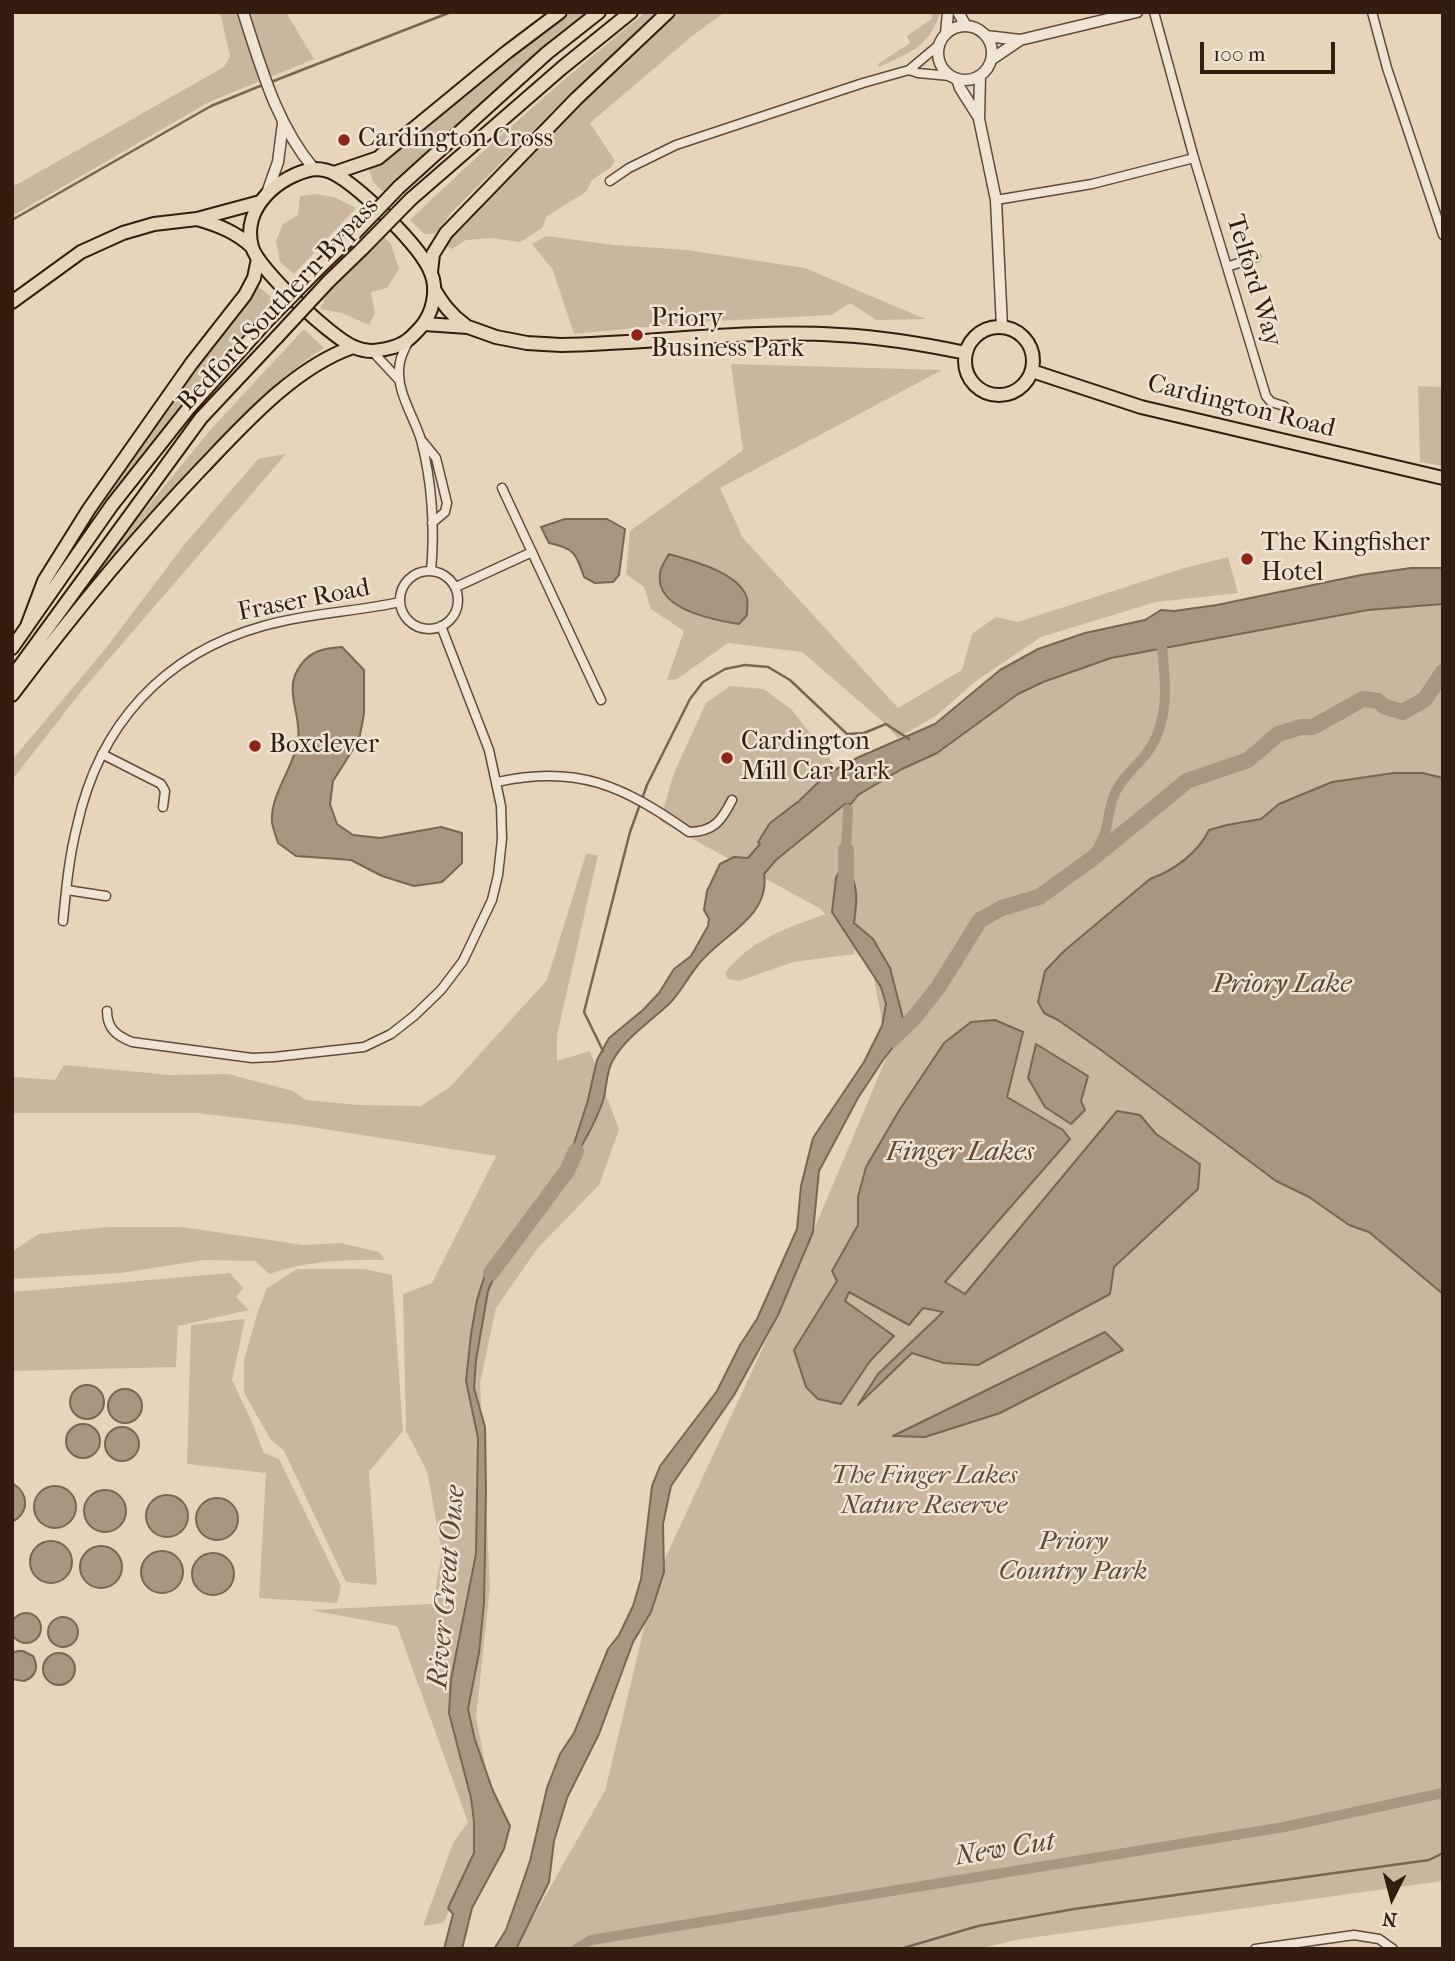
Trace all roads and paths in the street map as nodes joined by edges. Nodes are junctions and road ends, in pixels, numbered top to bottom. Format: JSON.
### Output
{"nodes":[{"id":1,"x":243,"y":12,"type":"edge"},
{"id":2,"x":560,"y":12,"type":"edge"},
{"id":3,"x":599,"y":12,"type":"edge"},
{"id":4,"x":631,"y":12,"type":"edge"},
{"id":5,"x":668,"y":12,"type":"edge"},
{"id":6,"x":948,"y":12,"type":"edge"},
{"id":7,"x":958,"y":12,"type":"edge"},
{"id":8,"x":1137,"y":12,"type":"edge"},
{"id":9,"x":1154,"y":12,"type":"edge"},
{"id":10,"x":1372,"y":12,"type":"edge"},
{"id":11,"x":966,"y":26,"type":"junction"},
{"id":12,"x":946,"y":34,"type":"junction"},
{"id":13,"x":986,"y":36,"type":"junction"},
{"id":14,"x":1020,"y":40,"type":"junction"},
{"id":15,"x":940,"y":44,"type":"junction"},
{"id":16,"x":992,"y":59,"type":"junction"},
{"id":17,"x":909,"y":70,"type":"junction"},
{"id":18,"x":980,"y":76,"type":"junction"},
{"id":19,"x":954,"y":78,"type":"junction"},
{"id":20,"x":979,"y":119,"type":"junction"},
{"id":21,"x":283,"y":122,"type":"junction"},
{"id":22,"x":1194,"y":158,"type":"junction"},
{"id":23,"x":314,"y":169,"type":"junction"},
{"id":24,"x":334,"y":173,"type":"junction"},
{"id":25,"x":610,"y":181,"type":"dead end"},
{"id":26,"x":264,"y":198,"type":"junction"},
{"id":27,"x":996,"y":200,"type":"junction"},
{"id":28,"x":197,"y":219,"type":"junction"},
{"id":29,"x":1443,"y":235,"type":"edge"},
{"id":30,"x":255,"y":253,"type":"junction"},
{"id":31,"x":1256,"y":257,"type":"dead end"},
{"id":32,"x":1227,"y":267,"type":"junction"},
{"id":33,"x":431,"y":272,"type":"junction"},
{"id":34,"x":434,"y":289,"type":"junction"},
{"id":35,"x":12,"y":302,"type":"edge"},
{"id":36,"x":424,"y":324,"type":"junction"},
{"id":37,"x":468,"y":327,"type":"junction"},
{"id":38,"x":1002,"y":327,"type":"junction"},
{"id":39,"x":408,"y":341,"type":"junction"},
{"id":40,"x":352,"y":347,"type":"junction"},
{"id":41,"x":373,"y":352,"type":"junction"},
{"id":42,"x":966,"y":353,"type":"junction"},
{"id":43,"x":1032,"y":371,"type":"junction"},
{"id":44,"x":399,"y":380,"type":"junction"},
{"id":45,"x":1284,"y":407,"type":"dead end"},
{"id":46,"x":421,"y":440,"type":"junction"},
{"id":47,"x":1443,"y":478,"type":"edge"},
{"id":48,"x":502,"y":488,"type":"dead end"},
{"id":49,"x":432,"y":523,"type":"junction"},
{"id":50,"x":532,"y":552,"type":"junction"},
{"id":51,"x":430,"y":571,"type":"junction"},
{"id":52,"x":456,"y":587,"type":"junction"},
{"id":53,"x":400,"y":602,"type":"junction"},
{"id":54,"x":27,"y":626,"type":"junction"},
{"id":55,"x":441,"y":626,"type":"junction"},
{"id":56,"x":12,"y":648,"type":"edge"},
{"id":57,"x":12,"y":677,"type":"edge"},
{"id":58,"x":12,"y":695,"type":"edge"},
{"id":59,"x":601,"y":700,"type":"dead end"},
{"id":60,"x":102,"y":754,"type":"junction"},
{"id":61,"x":497,"y":782,"type":"junction"},
{"id":62,"x":732,"y":800,"type":"dead end"},
{"id":63,"x":163,"y":807,"type":"dead end"},
{"id":64,"x":67,"y":890,"type":"junction"},
{"id":65,"x":106,"y":896,"type":"dead end"},
{"id":66,"x":63,"y":921,"type":"dead end"},
{"id":67,"x":107,"y":1011,"type":"dead end"},
{"id":68,"x":1308,"y":1945,"type":"edge"},
{"id":69,"x":1255,"y":1949,"type":"edge"},
{"id":70,"x":1393,"y":1949,"type":"edge"}],
"edges":[{"from":1,"to":21,"type":"street"},
{"from":2,"to":24,"type":"main road"},
{"from":3,"to":54,"type":"main road","name":"Bedford Southern Bypass","bridge":true},
{"from":4,"to":57,"type":"main road","name":"Bedford Southern Bypass","bridge":true},
{"from":5,"to":33,"type":"main road"},
{"from":6,"to":12,"type":"street"},
{"from":7,"to":11,"type":"street"},
{"from":8,"to":14,"type":"street"},
{"from":9,"to":22,"type":"street","name":"Telford Way"},
{"from":10,"to":29,"type":"street"},
{"from":11,"to":12,"type":"street"},
{"from":11,"to":13,"type":"street"},
{"from":12,"to":15,"type":"street"},
{"from":13,"to":14,"type":"street"},
{"from":13,"to":16,"type":"street"},
{"from":14,"to":16,"type":"street"},
{"from":15,"to":17,"type":"street"},
{"from":15,"to":19,"type":"street"},
{"from":16,"to":18,"type":"street"},
{"from":17,"to":19,"type":"street"},
{"from":17,"to":25,"type":"street"},
{"from":18,"to":19,"type":"street"},
{"from":18,"to":20,"type":"street"},
{"from":19,"to":20,"type":"street"},
{"from":20,"to":27,"type":"street"},
{"from":21,"to":23,"type":"street"},
{"from":21,"to":26,"type":"street"},
{"from":22,"to":27,"type":"street"},
{"from":22,"to":32,"type":"street","name":"Telford Way"},
{"from":23,"to":24,"type":"main road"},
{"from":23,"to":26,"type":"main road"},
{"from":24,"to":33,"type":"main road"},
{"from":26,"to":28,"type":"main road"},
{"from":26,"to":30,"type":"main road"},
{"from":27,"to":38,"type":"street"},
{"from":28,"to":30,"type":"main road"},
{"from":28,"to":35,"type":"main road"},
{"from":30,"to":40,"type":"main road"},
{"from":30,"to":54,"type":"main road"},
{"from":31,"to":32,"type":"street"},
{"from":32,"to":45,"type":"street","name":"Telford Way"},
{"from":33,"to":34,"type":"main road"},
{"from":34,"to":36,"type":"main road"},
{"from":34,"to":37,"type":"main road"},
{"from":36,"to":37,"type":"main road"},
{"from":36,"to":39,"type":"main road"},
{"from":37,"to":42,"type":"main road"},
{"from":38,"to":42,"type":"main road"},
{"from":38,"to":43,"type":"main road"},
{"from":39,"to":41,"type":"main road"},
{"from":39,"to":44,"type":"street"},
{"from":40,"to":41,"type":"main road"},
{"from":40,"to":58,"type":"main road"},
{"from":41,"to":44,"type":"street"},
{"from":42,"to":43,"type":"main road"},
{"from":43,"to":47,"type":"main road","name":"Cardington Road"},
{"from":44,"to":46,"type":"street"},
{"from":46,"to":49,"type":"street"},
{"from":46,"to":49,"type":"street"},
{"from":48,"to":50,"type":"street"},
{"from":49,"to":51,"type":"street"},
{"from":50,"to":52,"type":"street"},
{"from":50,"to":59,"type":"street"},
{"from":51,"to":52,"type":"street"},
{"from":51,"to":53,"type":"street"},
{"from":52,"to":55,"type":"street"},
{"from":53,"to":55,"type":"street"},
{"from":53,"to":60,"type":"street","name":"Fraser Road"},
{"from":54,"to":56,"type":"main road","name":"Bedford Southern Bypass"},
{"from":55,"to":61,"type":"street"},
{"from":60,"to":63,"type":"street"},
{"from":60,"to":64,"type":"street","name":"Fraser Road"},
{"from":61,"to":62,"type":"street"},
{"from":61,"to":67,"type":"street"},
{"from":64,"to":65,"type":"street"},
{"from":64,"to":66,"type":"street","name":"Fraser Road"},
{"from":68,"to":69,"type":"street"},
{"from":68,"to":70,"type":"street"}]}
